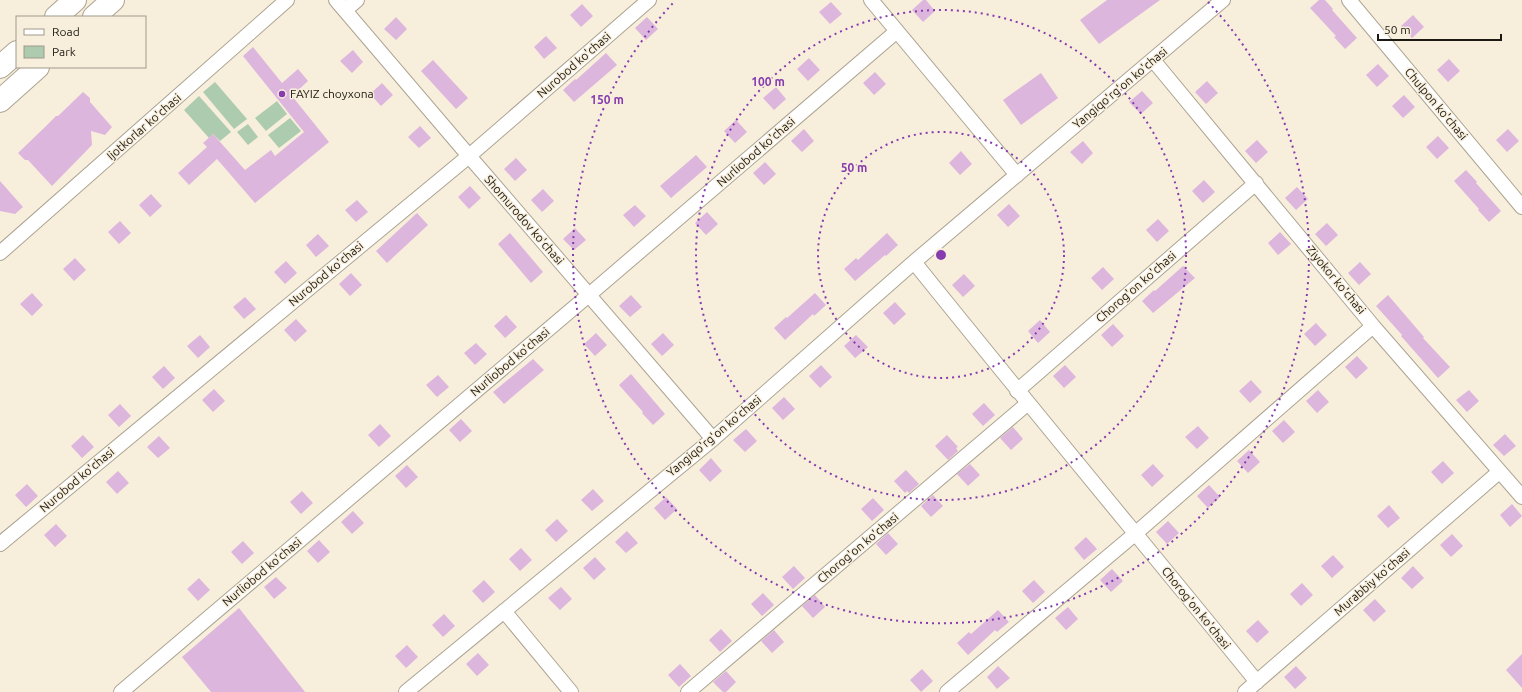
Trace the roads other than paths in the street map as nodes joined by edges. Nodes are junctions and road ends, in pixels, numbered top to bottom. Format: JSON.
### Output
{"nodes":[{"id":1,"x":75,"y":0,"type":"edge"},
{"id":2,"x":113,"y":0,"type":"edge"},
{"id":3,"x":287,"y":0,"type":"edge"},
{"id":4,"x":357,"y":0,"type":"edge"},
{"id":5,"x":649,"y":0,"type":"edge"},
{"id":6,"x":871,"y":0,"type":"edge"},
{"id":7,"x":1223,"y":0,"type":"edge"},
{"id":8,"x":1349,"y":0,"type":"edge"},
{"id":9,"x":341,"y":5,"type":"edge"},
{"id":10,"x":57,"y":16,"type":"edge"},
{"id":11,"x":95,"y":16,"type":"edge"},
{"id":12,"x":897,"y":30,"type":"junction"},
{"id":13,"x":16,"y":53,"type":"edge"},
{"id":14,"x":1153,"y":60,"type":"junction"},
{"id":15,"x":0,"y":67,"type":"edge"},
{"id":16,"x":37,"y":68,"type":"edge"},
{"id":17,"x":0,"y":101,"type":"edge"},
{"id":18,"x":469,"y":156,"type":"junction"},
{"id":19,"x":1017,"y":175,"type":"junction"},
{"id":20,"x":1256,"y":184,"type":"junction"},
{"id":21,"x":1522,"y":207,"type":"edge"},
{"id":22,"x":0,"y":253,"type":"edge"},
{"id":23,"x":914,"y":262,"type":"junction"},
{"id":24,"x":590,"y":294,"type":"junction"},
{"id":25,"x":1374,"y":326,"type":"junction"},
{"id":26,"x":1017,"y":391,"type":"junction"},
{"id":27,"x":1028,"y":404,"type":"junction"},
{"id":28,"x":713,"y":439,"type":"junction"},
{"id":29,"x":1499,"y":472,"type":"junction"},
{"id":30,"x":1522,"y":497,"type":"edge"},
{"id":31,"x":1136,"y":533,"type":"junction"},
{"id":32,"x":0,"y":544,"type":"edge"},
{"id":33,"x":504,"y":611,"type":"junction"},
{"id":34,"x":1257,"y":682,"type":"junction"},
{"id":35,"x":121,"y":692,"type":"edge"},
{"id":36,"x":406,"y":692,"type":"edge"},
{"id":37,"x":571,"y":692,"type":"edge"},
{"id":38,"x":688,"y":692,"type":"edge"},
{"id":39,"x":947,"y":692,"type":"edge"},
{"id":40,"x":1245,"y":692,"type":"edge"}],
"edges":[{"from":1,"to":10,"type":"main road"},
{"from":2,"to":11,"type":"main road"},
{"from":3,"to":22,"type":"street","name":"Ijotkorlar ko'chasi"},
{"from":4,"to":9,"type":"street"},
{"from":5,"to":18,"type":"street","name":"Nurobod ko'chasi"},
{"from":6,"to":12,"type":"street"},
{"from":7,"to":14,"type":"street","name":"Yangiqo'rg'on ko'chasi"},
{"from":8,"to":21,"type":"street","name":"Chulpon ko'chasi"},
{"from":9,"to":18,"type":"street","name":"Shomurodov ko'chasi"},
{"from":12,"to":19,"type":"street"},
{"from":12,"to":24,"type":"street","name":"Nurliobod ko'chasi"},
{"from":13,"to":15,"type":"main road"},
{"from":14,"to":19,"type":"street","name":"Yangiqo'rg'on ko'chasi"},
{"from":14,"to":20,"type":"street","name":"Ziyokor ko'chasi"},
{"from":16,"to":17,"type":"main road"},
{"from":18,"to":24,"type":"street","name":"Shomurodov ko'chasi"},
{"from":18,"to":32,"type":"street","name":"Nurobod ko'chasi"},
{"from":19,"to":23,"type":"street","name":"Yangiqo'rg'on ko'chasi"},
{"from":20,"to":25,"type":"street","name":"Ziyokor ko'chasi"},
{"from":20,"to":26,"type":"street","name":"Chorog'on ko'chasi"},
{"from":23,"to":26,"type":"street","name":"Chorog'on ko'chasi"},
{"from":23,"to":28,"type":"street","name":"Yangiqo'rg'on ko'chasi"},
{"from":24,"to":28,"type":"street","name":"Shomurodov ko'chasi"},
{"from":24,"to":35,"type":"street","name":"Nurliobod ko'chasi"},
{"from":25,"to":29,"type":"street","name":"Ziyokor ko'chasi"},
{"from":25,"to":31,"type":"street"},
{"from":26,"to":27,"type":"street","name":"Chorog'on ko'chasi"},
{"from":27,"to":31,"type":"street","name":"Chorog'on ko'chasi"},
{"from":27,"to":38,"type":"street","name":"Chorog'on ko'chasi"},
{"from":28,"to":33,"type":"street","name":"Yangiqo'rg'on ko'chasi"},
{"from":29,"to":30,"type":"street","name":"Ziyokor ko'chasi"},
{"from":29,"to":34,"type":"street","name":"Murabbiy ko'chasi"},
{"from":31,"to":34,"type":"street","name":"Chorog'on ko'chasi"},
{"from":31,"to":39,"type":"street"},
{"from":33,"to":36,"type":"street","name":"Yangiqo'rg'on ko'chasi"},
{"from":33,"to":37,"type":"street"},
{"from":34,"to":40,"type":"street","name":"Murabbiy ko'chasi"}]}
